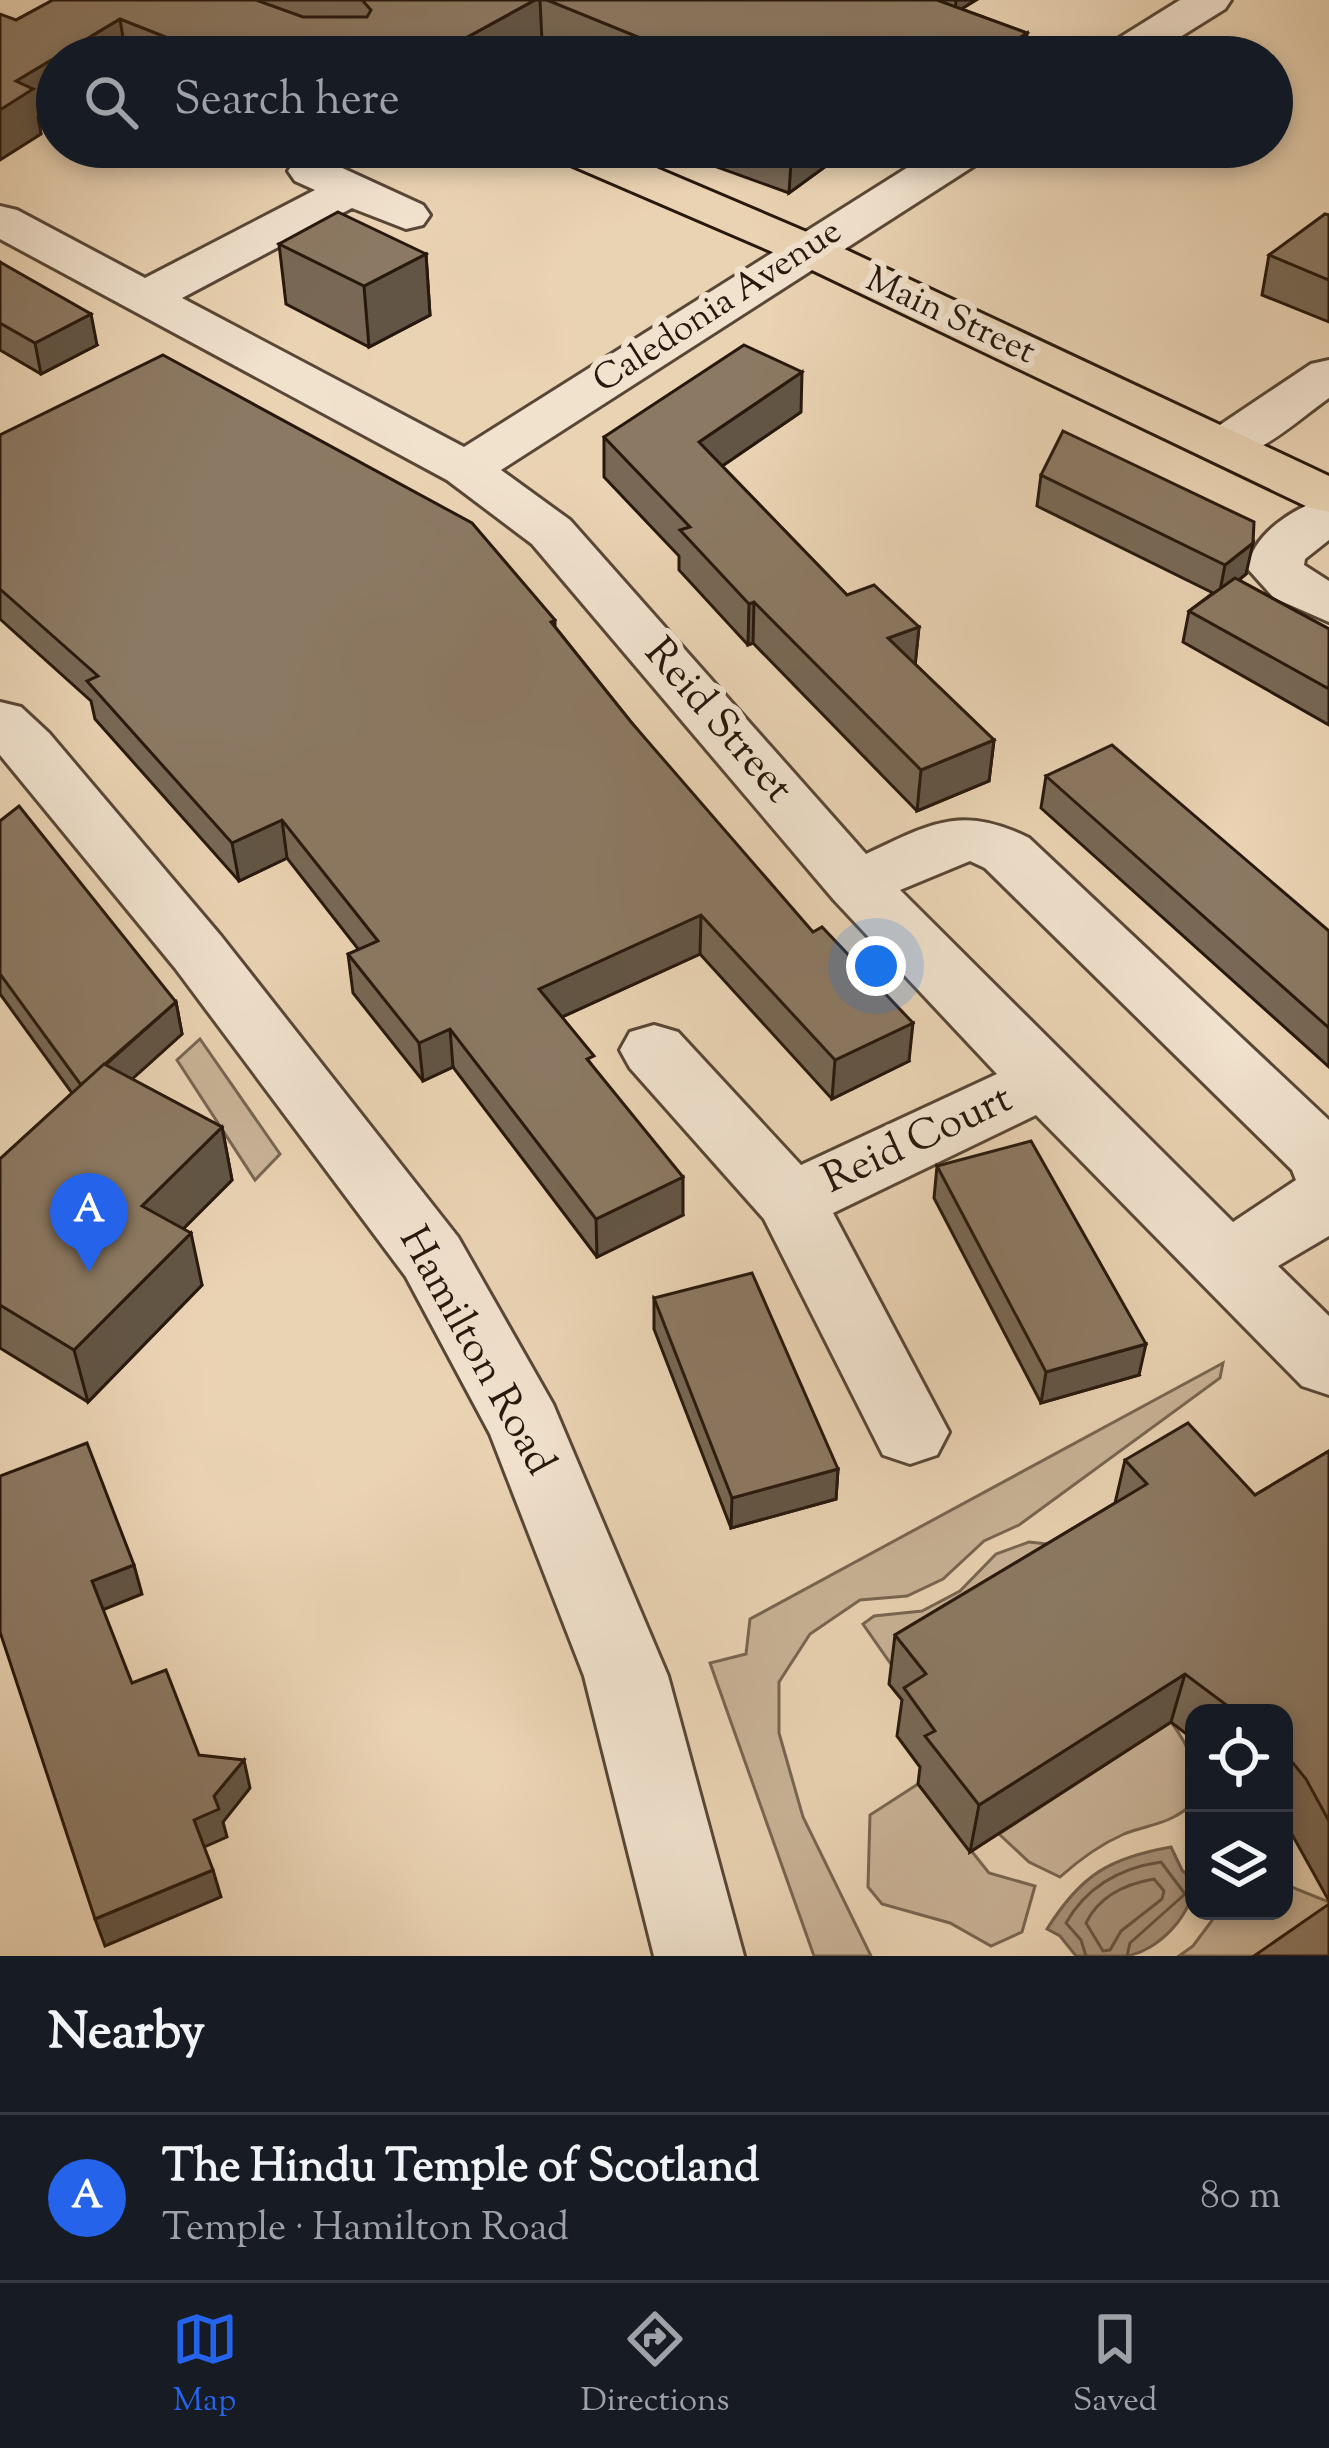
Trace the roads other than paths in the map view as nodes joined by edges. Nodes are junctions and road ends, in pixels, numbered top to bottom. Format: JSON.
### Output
{"nodes":[{"id":1,"x":1210,"y":0,"type":"edge"},
{"id":2,"x":1152,"y":36,"type":"edge"},
{"id":3,"x":304,"y":168,"type":"edge"},
{"id":4,"x":617,"y":168,"type":"edge"},
{"id":5,"x":938,"y":168,"type":"edge"},
{"id":6,"x":351,"y":190,"type":"junction"},
{"id":7,"x":406,"y":214,"type":"dead end"},
{"id":8,"x":0,"y":220,"type":"edge"},
{"id":9,"x":806,"y":249,"type":"junction"},
{"id":10,"x":148,"y":296,"type":"junction"},
{"id":11,"x":1329,"y":375,"type":"edge"},
{"id":12,"x":1224,"y":446,"type":"junction"},
{"id":13,"x":466,"y":469,"type":"junction"},
{"id":14,"x":1329,"y":496,"type":"edge"},
{"id":15,"x":1329,"y":514,"type":"edge"},
{"id":16,"x":1329,"y":604,"type":"edge"},
{"id":17,"x":9,"y":746,"type":"edge"},
{"id":18,"x":856,"y":884,"type":"junction"},
{"id":19,"x":655,"y":1050,"type":"dead end"},
{"id":20,"x":1045,"y":1081,"type":"junction"},
{"id":21,"x":1329,"y":1174,"type":"edge"},
{"id":22,"x":1329,"y":1193,"type":"edge"},
{"id":23,"x":791,"y":1201,"type":"junction"},
{"id":24,"x":1227,"y":1261,"type":"junction"},
{"id":25,"x":1329,"y":1364,"type":"edge"},
{"id":26,"x":910,"y":1432,"type":"dead end"},
{"id":27,"x":699,"y":1956,"type":"edge"}],
"edges":[{"from":1,"to":2,"type":"street"},
{"from":3,"to":6,"type":"street"},
{"from":4,"to":9,"type":"main road","name":"Main Street"},
{"from":5,"to":9,"type":"street","name":"Caledonia Avenue"},
{"from":6,"to":7,"type":"street"},
{"from":6,"to":10,"type":"street"},
{"from":8,"to":10,"type":"street","name":"Reid Street"},
{"from":9,"to":12,"type":"main road","name":"Main Street"},
{"from":9,"to":13,"type":"street","name":"Caledonia Avenue"},
{"from":10,"to":13,"type":"street","name":"Reid Street"},
{"from":11,"to":12,"type":"street"},
{"from":12,"to":14,"type":"main road","name":"Main Street"},
{"from":13,"to":18,"type":"street","name":"Reid Street"},
{"from":15,"to":16,"type":"street"},
{"from":17,"to":27,"type":"street","name":"Hamilton Road"},
{"from":18,"to":20,"type":"street","name":"Reid Street"},
{"from":18,"to":21,"type":"street"},
{"from":19,"to":23,"type":"street","name":"Reid Court"},
{"from":20,"to":23,"type":"street","name":"Reid Court"},
{"from":20,"to":24,"type":"street","name":"Reid Street"},
{"from":22,"to":24,"type":"street"},
{"from":23,"to":26,"type":"street","name":"Reid Court"},
{"from":24,"to":25,"type":"street","name":"Reid Street"}]}
